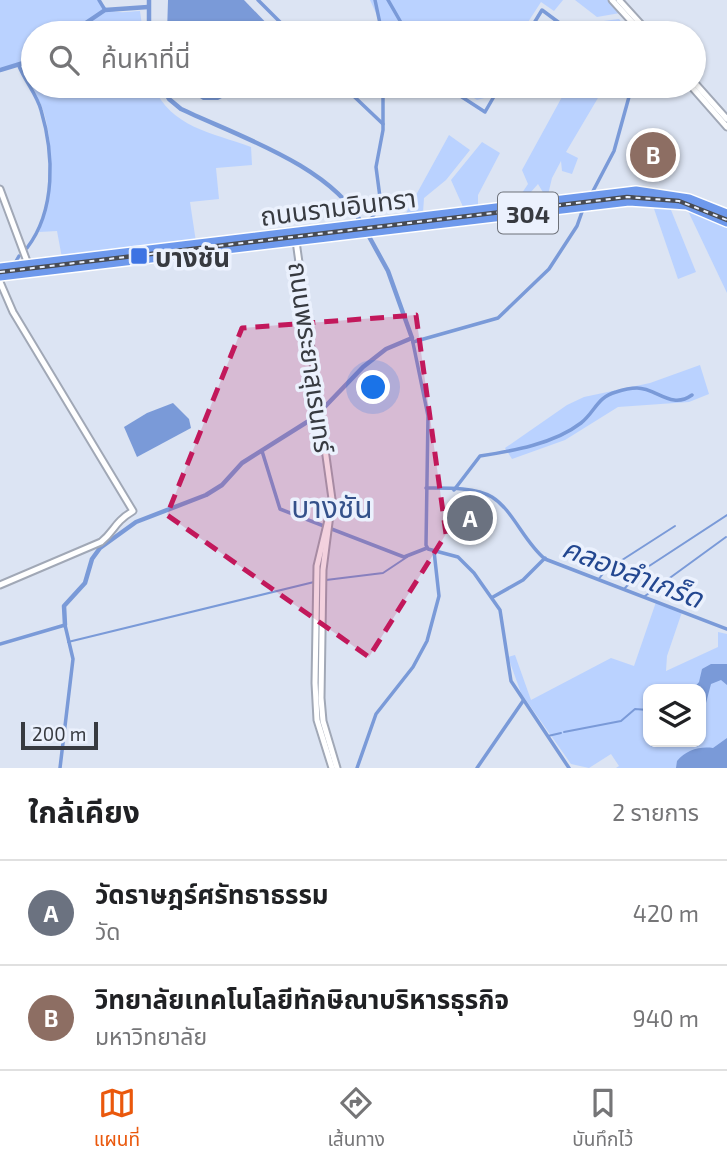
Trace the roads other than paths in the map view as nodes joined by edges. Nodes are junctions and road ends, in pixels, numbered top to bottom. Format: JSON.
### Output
{"nodes":[{"id":1,"x":612,"y":0,"type":"edge"},
{"id":2,"x":619,"y":0,"type":"edge"},
{"id":3,"x":631,"y":21,"type":"edge"},
{"id":4,"x":638,"y":21,"type":"edge"},
{"id":5,"x":703,"y":98,"type":"edge"},
{"id":6,"x":706,"y":98,"type":"edge"},
{"id":7,"x":727,"y":119,"type":"edge"},
{"id":8,"x":727,"y":127,"type":"edge"},
{"id":9,"x":0,"y":189,"type":"edge"},
{"id":10,"x":680,"y":201,"type":"junction"},
{"id":11,"x":727,"y":220,"type":"edge"},
{"id":12,"x":360,"y":229,"type":"junction"},
{"id":13,"x":296,"y":240,"type":"junction"},
{"id":14,"x":97,"y":260,"type":"junction"},
{"id":15,"x":28,"y":264,"type":"junction"},
{"id":16,"x":0,"y":268,"type":"edge"},
{"id":17,"x":0,"y":276,"type":"edge"},
{"id":18,"x":0,"y":282,"type":"edge"},
{"id":19,"x":0,"y":585,"type":"edge"},
{"id":20,"x":335,"y":768,"type":"edge"}],
"edges":[{"from":1,"to":3,"type":"street"},
{"from":2,"to":4,"type":"street"},
{"from":5,"to":8,"type":"street"},
{"from":6,"to":7,"type":"street"},
{"from":9,"to":15,"type":"street"},
{"from":10,"to":11,"type":"highway","name":"ถนนรามอินทรา","number":"304"},
{"from":10,"to":11,"type":"highway","name":"ถนนรามอินทรา","number":"304"},
{"from":10,"to":12,"type":"highway","name":"ถนนรามอินทรา","number":"304"},
{"from":12,"to":13,"type":"highway","name":"ถนนรามอินทรา","number":"304"},
{"from":12,"to":14,"type":"highway","name":"ถนนรามอินทรา","number":"304"},
{"from":13,"to":14,"type":"highway","name":"ถนนรามอินทรา","number":"304"},
{"from":13,"to":20,"type":"street","name":"ถนนพระยาสุเรนทร์"},
{"from":14,"to":15,"type":"highway","name":"ถนนรามอินทรา","number":"304"},
{"from":14,"to":17,"type":"highway","name":"ถนนรามอินทรา","number":"304"},
{"from":15,"to":16,"type":"highway","name":"ถนนรามอินทรา","number":"304"},
{"from":18,"to":19,"type":"street"}]}
